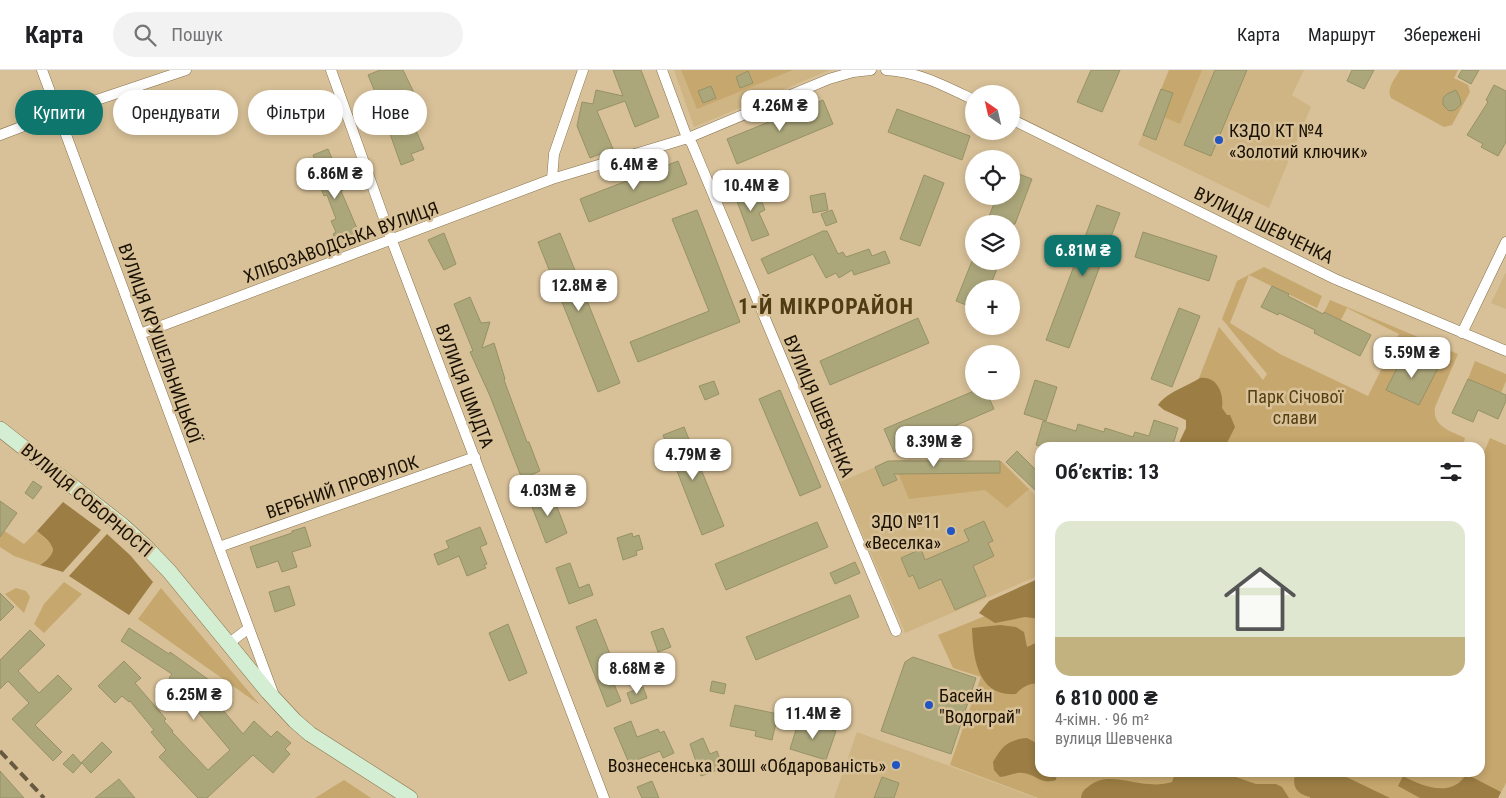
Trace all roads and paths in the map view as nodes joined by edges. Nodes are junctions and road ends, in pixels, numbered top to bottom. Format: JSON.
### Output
{"nodes":[{"id":1,"x":42,"y":70,"type":"edge"},
{"id":2,"x":186,"y":70,"type":"edge"},
{"id":3,"x":331,"y":70,"type":"edge"},
{"id":4,"x":583,"y":70,"type":"edge"},
{"id":5,"x":662,"y":70,"type":"edge"},
{"id":6,"x":871,"y":70,"type":"edge"},
{"id":7,"x":886,"y":70,"type":"edge"},
{"id":8,"x":49,"y":90,"type":"edge"},
{"id":9,"x":965,"y":96,"type":"edge"},
{"id":10,"x":103,"y":99,"type":"edge"},
{"id":11,"x":1020,"y":123,"type":"edge"},
{"id":12,"x":15,"y":130,"type":"edge"},
{"id":13,"x":66,"y":135,"type":"edge"},
{"id":14,"x":0,"y":136,"type":"edge"},
{"id":15,"x":688,"y":138,"type":"junction"},
{"id":16,"x":552,"y":179,"type":"junction"},
{"id":17,"x":392,"y":241,"type":"junction"},
{"id":18,"x":1506,"y":242,"type":"edge"},
{"id":19,"x":1462,"y":333,"type":"junction"},
{"id":20,"x":140,"y":334,"type":"junction"},
{"id":21,"x":1506,"y":351,"type":"edge"},
{"id":22,"x":0,"y":429,"type":"edge"},
{"id":23,"x":475,"y":457,"type":"junction"},
{"id":24,"x":219,"y":547,"type":"junction"},
{"id":25,"x":249,"y":628,"type":"junction"},
{"id":26,"x":896,"y":631,"type":"dead end"},
{"id":27,"x":228,"y":644,"type":"junction"},
{"id":28,"x":276,"y":701,"type":"junction"},
{"id":29,"x":410,"y":798,"type":"edge"},
{"id":30,"x":604,"y":798,"type":"edge"}],
"edges":[{"from":1,"to":8,"type":"street","name":"ВУЛИЦЯ КРУШЕЛЬНИЦЬКОЇ"},
{"from":2,"to":10,"type":"street"},
{"from":3,"to":17,"type":"street","name":"ВУЛИЦЯ ШМІДТА"},
{"from":4,"to":16,"type":"street"},
{"from":5,"to":15,"type":"street","name":"ВУЛИЦЯ ШЕВЧЕНКА"},
{"from":6,"to":15,"type":"street"},
{"from":7,"to":9,"type":"street"},
{"from":11,"to":19,"type":"street","name":"ВУЛИЦЯ ШЕВЧЕНКА"},
{"from":12,"to":14,"type":"street"},
{"from":13,"to":20,"type":"street","name":"ВУЛИЦЯ КРУШЕЛЬНИЦЬКОЇ"},
{"from":15,"to":16,"type":"street"},
{"from":15,"to":26,"type":"street","name":"ВУЛИЦЯ ШЕВЧЕНКА"},
{"from":16,"to":17,"type":"street","name":"ХЛІБОЗАВОДСЬКА ВУЛИЦЯ"},
{"from":17,"to":20,"type":"street","name":"ХЛІБОЗАВОДСЬКА ВУЛИЦЯ"},
{"from":17,"to":23,"type":"street","name":"ВУЛИЦЯ ШМІДТА"},
{"from":18,"to":19,"type":"street"},
{"from":19,"to":21,"type":"street","name":"ВУЛИЦЯ ШЕВЧЕНКА"},
{"from":20,"to":24,"type":"street","name":"ВУЛИЦЯ КРУШЕЛЬНИЦЬКОЇ"},
{"from":22,"to":27,"type":"main road","name":"ВУЛИЦЯ СОБОРНОСТІ"},
{"from":23,"to":24,"type":"street","name":"ВЕРБНИЙ ПРОВУЛОК"},
{"from":23,"to":30,"type":"street","name":"ВУЛИЦЯ ШМІДТА"},
{"from":24,"to":25,"type":"street","name":"ВУЛИЦЯ КРУШЕЛЬНИЦЬКОЇ"},
{"from":25,"to":27,"type":"street"},
{"from":25,"to":28,"type":"street","name":"ВУЛИЦЯ КРУШЕЛЬНИЦЬКОЇ"},
{"from":27,"to":28,"type":"main road","name":"ВУЛИЦЯ СОБОРНОСТІ"},
{"from":28,"to":29,"type":"main road","name":"ВУЛИЦЯ СОБОРНОСТІ"}]}
